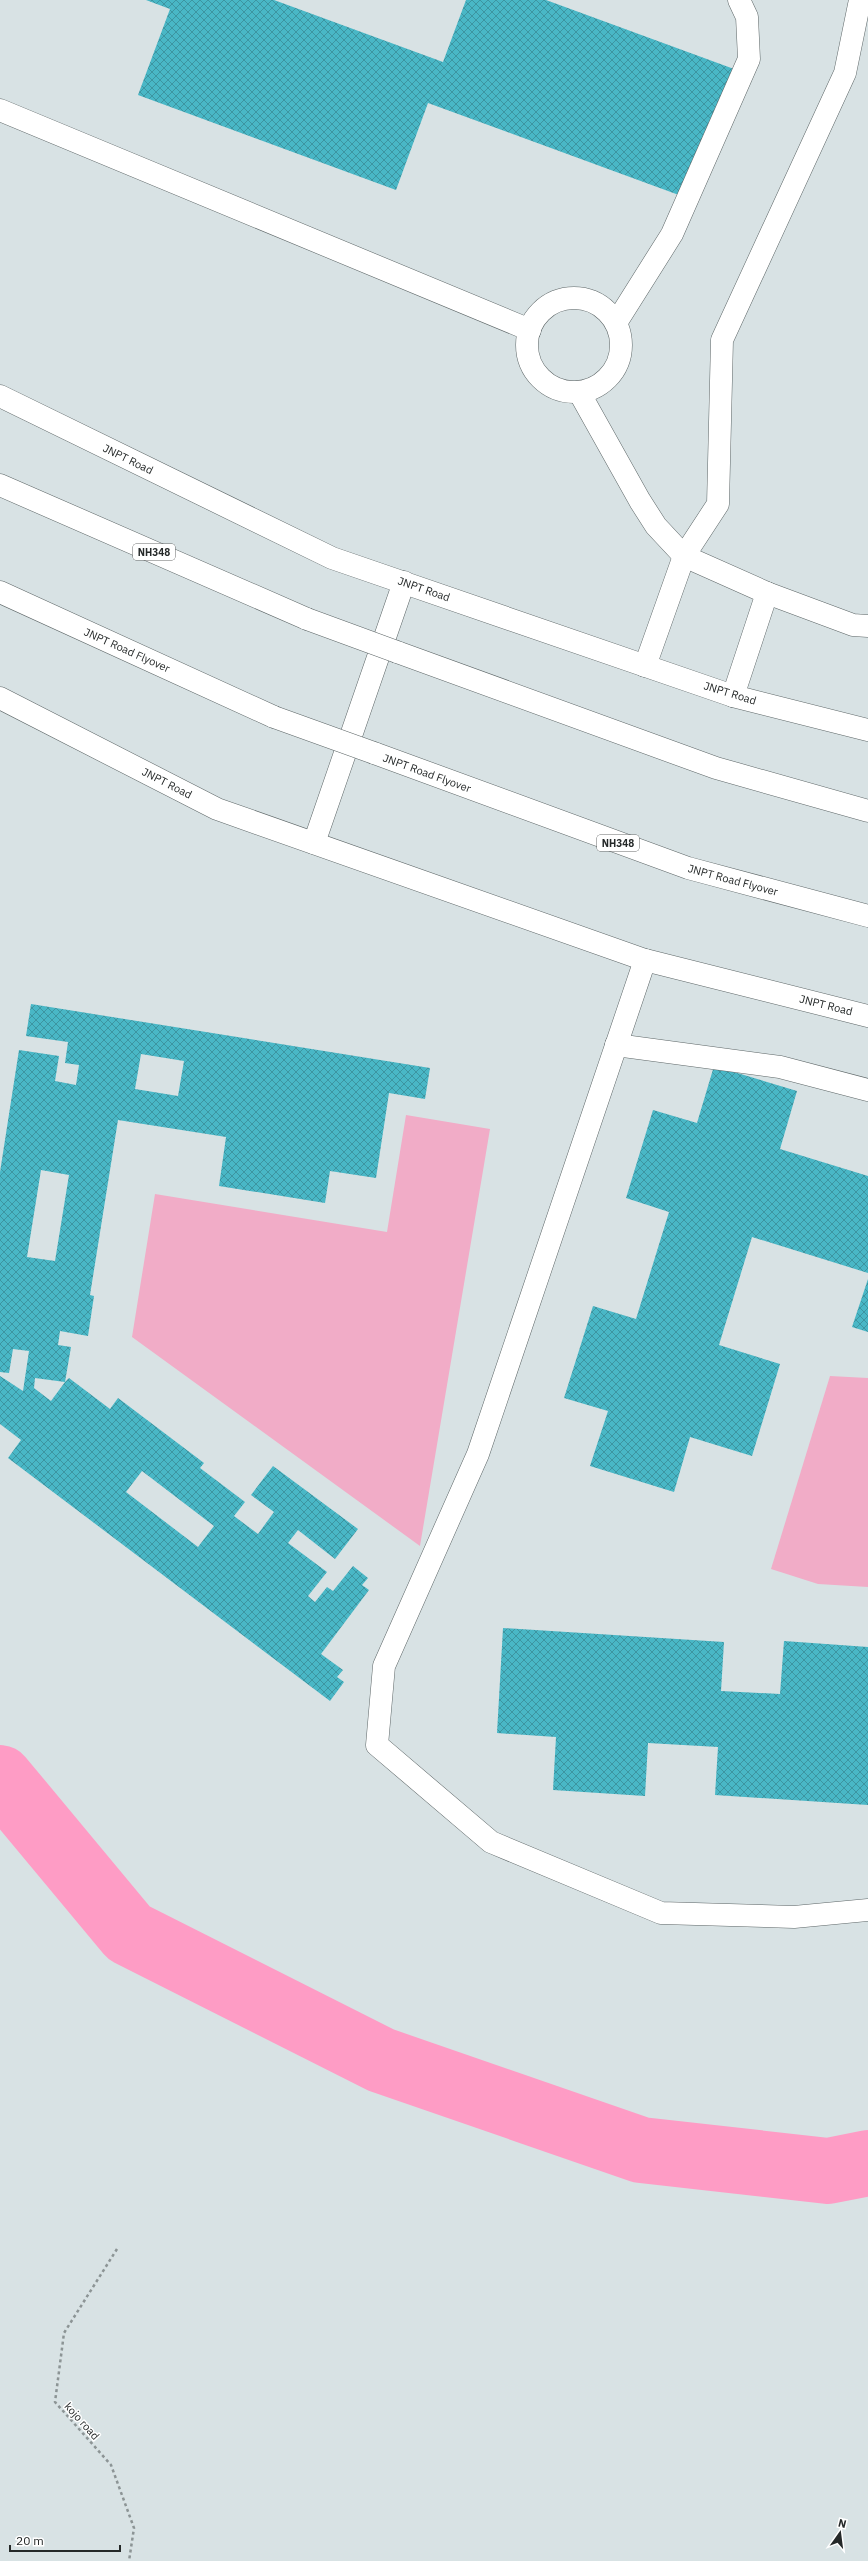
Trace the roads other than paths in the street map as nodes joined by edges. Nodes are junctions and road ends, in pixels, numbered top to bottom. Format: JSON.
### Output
{"nodes":[{"id":1,"x":739,"y":0,"type":"edge"},
{"id":2,"x":860,"y":0,"type":"edge"},
{"id":3,"x":0,"y":110,"type":"edge"},
{"id":4,"x":616,"y":323,"type":"junction"},
{"id":5,"x":530,"y":330,"type":"junction"},
{"id":6,"x":579,"y":392,"type":"junction"},
{"id":7,"x":0,"y":396,"type":"edge"},
{"id":8,"x":0,"y":486,"type":"edge"},
{"id":9,"x":684,"y":556,"type":"junction"},
{"id":10,"x":404,"y":582,"type":"junction"},
{"id":11,"x":0,"y":592,"type":"edge"},
{"id":12,"x":767,"y":593,"type":"junction"},
{"id":13,"x":868,"y":626,"type":"edge"},
{"id":14,"x":645,"y":666,"type":"junction"},
{"id":15,"x":733,"y":696,"type":"junction"},
{"id":16,"x":0,"y":698,"type":"edge"},
{"id":17,"x":868,"y":730,"type":"edge"},
{"id":18,"x":868,"y":811,"type":"edge"},
{"id":19,"x":314,"y":843,"type":"junction"},
{"id":20,"x":868,"y":916,"type":"edge"},
{"id":21,"x":645,"y":960,"type":"junction"},
{"id":22,"x":868,"y":1016,"type":"edge"},
{"id":23,"x":616,"y":1045,"type":"junction"},
{"id":24,"x":868,"y":1090,"type":"edge"},
{"id":25,"x":868,"y":1910,"type":"edge"}],
"edges":[{"from":1,"to":4,"type":"main road"},
{"from":2,"to":9,"type":"main road"},
{"from":3,"to":5,"type":"main road"},
{"from":4,"to":5,"type":"main road"},
{"from":4,"to":6,"type":"main road"},
{"from":5,"to":6,"type":"main road"},
{"from":6,"to":9,"type":"main road"},
{"from":7,"to":10,"type":"main road","name":"JNPT Road"},
{"from":8,"to":18,"type":"main road","number":"NH348","bridge":true},
{"from":9,"to":12,"type":"main road"},
{"from":9,"to":14,"type":"main road"},
{"from":10,"to":14,"type":"main road","name":"JNPT Road"},
{"from":10,"to":19,"type":"main road"},
{"from":11,"to":20,"type":"main road","name":"JNPT Road Flyover","number":"NH348","bridge":true},
{"from":12,"to":13,"type":"main road"},
{"from":12,"to":15,"type":"main road"},
{"from":14,"to":15,"type":"main road","name":"JNPT Road"},
{"from":15,"to":17,"type":"main road","name":"JNPT Road"},
{"from":16,"to":19,"type":"main road","name":"JNPT Road"},
{"from":19,"to":21,"type":"main road","name":"JNPT Road"},
{"from":21,"to":22,"type":"main road","name":"JNPT Road"},
{"from":21,"to":23,"type":"main road"},
{"from":23,"to":24,"type":"main road"},
{"from":23,"to":25,"type":"main road"}]}
